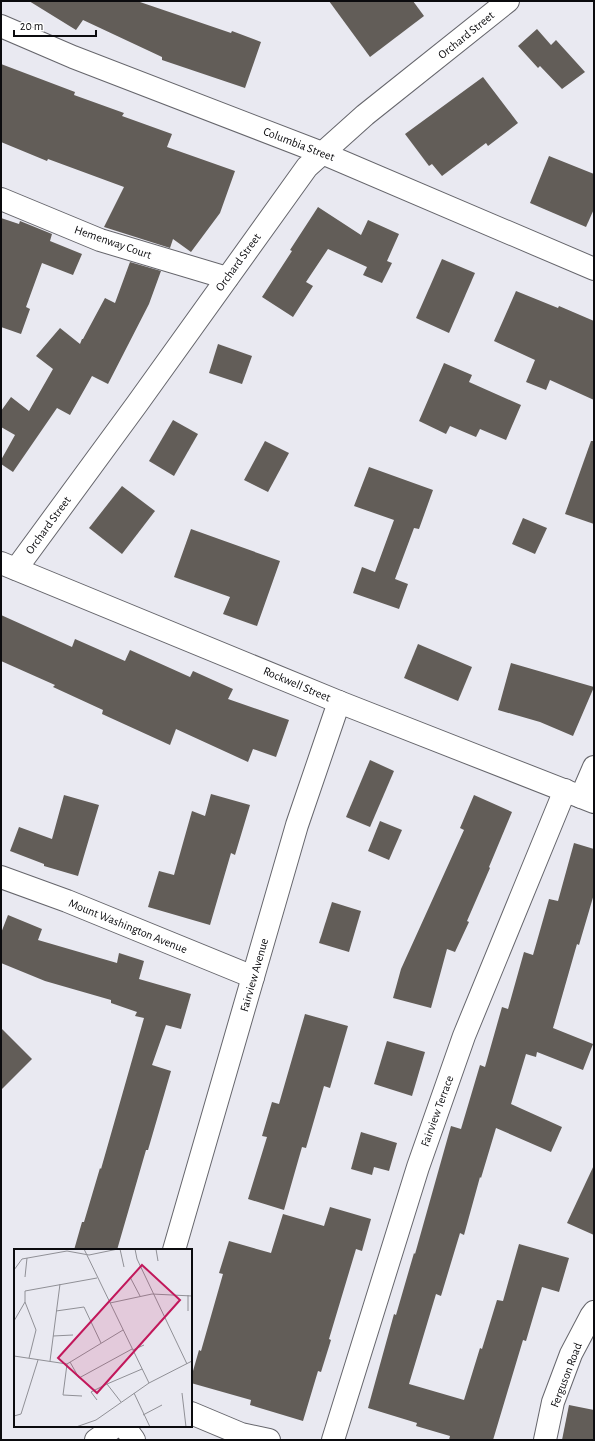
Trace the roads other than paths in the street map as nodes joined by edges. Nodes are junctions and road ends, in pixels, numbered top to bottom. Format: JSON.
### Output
{"nodes":[{"id":1,"x":508,"y":1,"type":"edge"},
{"id":2,"x":1,"y":26,"type":"edge"},
{"id":3,"x":322,"y":153,"type":"junction"},
{"id":4,"x":1,"y":199,"type":"edge"},
{"id":5,"x":594,"y":269,"type":"edge"},
{"id":6,"x":227,"y":278,"type":"junction"},
{"id":7,"x":8,"y":566,"type":"edge"},
{"id":8,"x":339,"y":702,"type":"junction"},
{"id":9,"x":594,"y":767,"type":"edge"},
{"id":10,"x":580,"y":796,"type":"edge"},
{"id":11,"x":1,"y":877,"type":"edge"},
{"id":12,"x":253,"y":978,"type":"junction"},
{"id":13,"x":174,"y":1249,"type":"edge"},
{"id":14,"x":594,"y":1312,"type":"edge"},
{"id":15,"x":192,"y":1413,"type":"edge"},
{"id":16,"x":115,"y":1427,"type":"edge"},
{"id":17,"x":125,"y":1427,"type":"edge"},
{"id":18,"x":96,"y":1440,"type":"edge"},
{"id":19,"x":134,"y":1440,"type":"edge"},
{"id":20,"x":269,"y":1440,"type":"edge"},
{"id":21,"x":333,"y":1440,"type":"edge"},
{"id":22,"x":545,"y":1440,"type":"edge"}],
"edges":[{"from":1,"to":3,"type":"street","name":"Orchard Street"},
{"from":2,"to":3,"type":"street","name":"Columbia Street"},
{"from":3,"to":5,"type":"street","name":"Columbia Street"},
{"from":3,"to":6,"type":"street","name":"Orchard Street"},
{"from":4,"to":6,"type":"street","name":"Hemenway Court"},
{"from":6,"to":7,"type":"street","name":"Orchard Street"},
{"from":7,"to":8,"type":"street","name":"Rockwell Street"},
{"from":8,"to":10,"type":"street","name":"Rockwell Street"},
{"from":8,"to":12,"type":"street","name":"Fairview Avenue"},
{"from":9,"to":10,"type":"street","name":"Fairview Terrace"},
{"from":10,"to":21,"type":"street","name":"Fairview Terrace"},
{"from":11,"to":12,"type":"street","name":"Mount Washington Avenue"},
{"from":12,"to":13,"type":"street","name":"Fairview Avenue"},
{"from":14,"to":22,"type":"street","name":"Ferguson Road"},
{"from":15,"to":20,"type":"street"},
{"from":16,"to":18,"type":"street"},
{"from":17,"to":19,"type":"street"}]}
